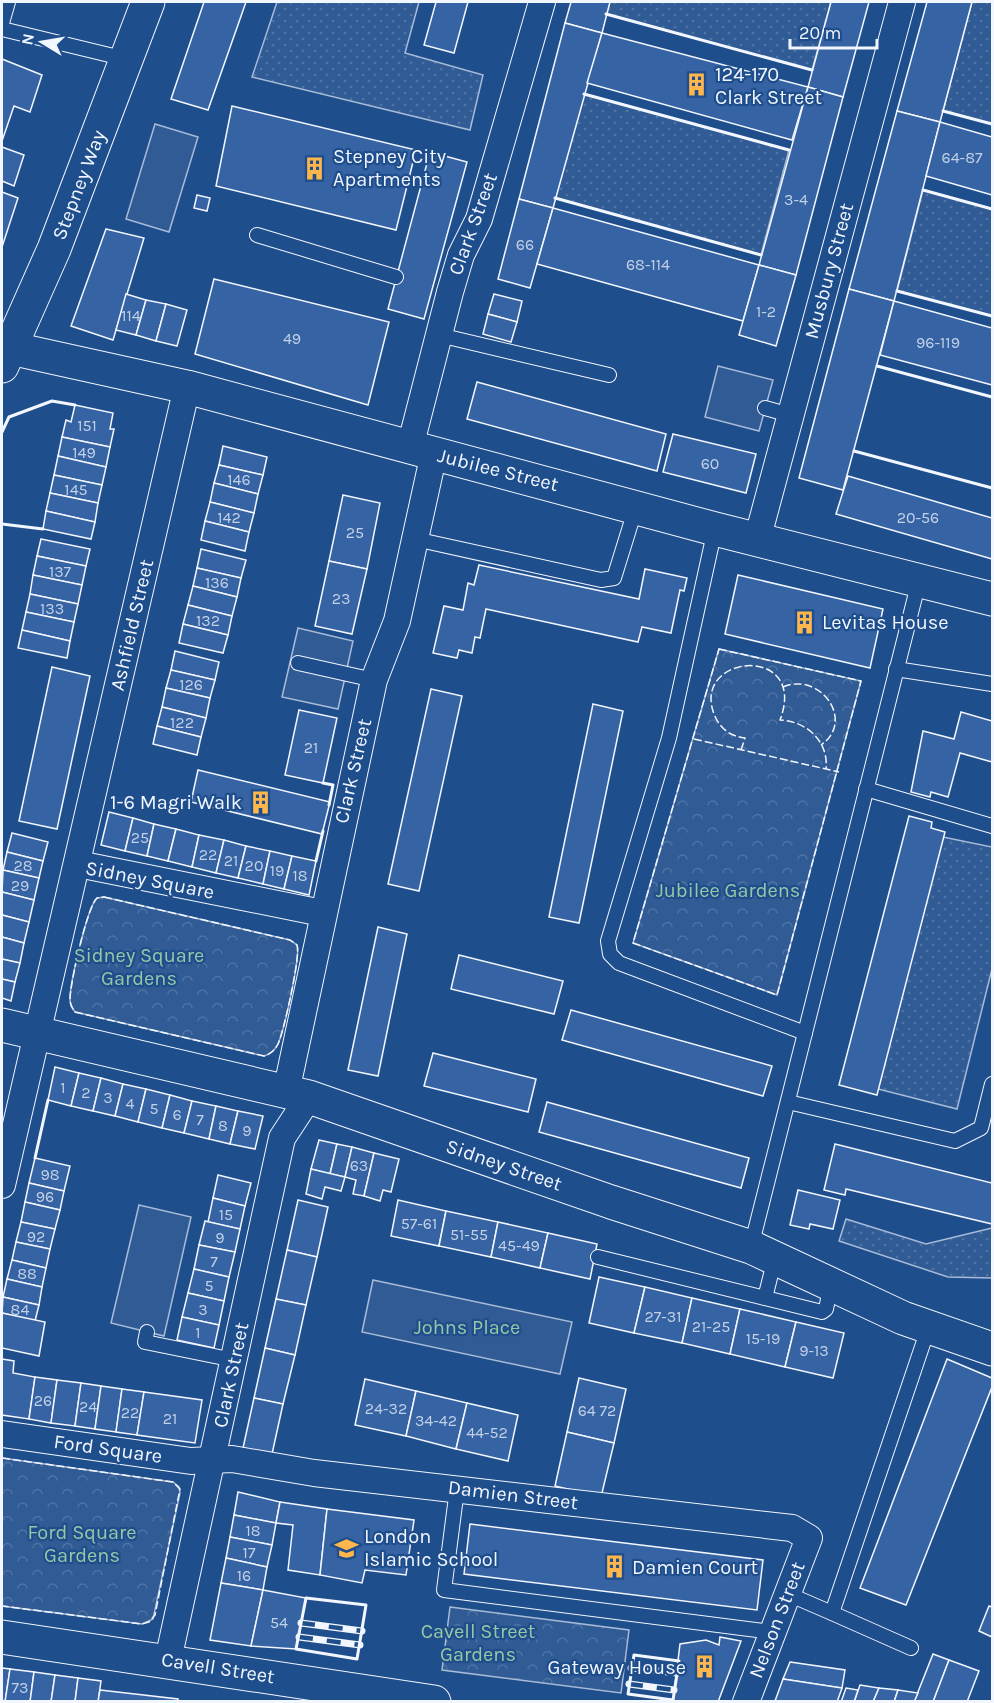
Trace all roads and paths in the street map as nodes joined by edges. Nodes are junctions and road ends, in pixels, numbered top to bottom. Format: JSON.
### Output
{"nodes":[{"id":1,"x":8,"y":2,"type":"edge"},
{"id":2,"x":148,"y":2,"type":"edge"},
{"id":3,"x":542,"y":2,"type":"edge"},
{"id":4,"x":902,"y":2,"type":"edge"},
{"id":5,"x":2,"y":23,"type":"edge"},
{"id":6,"x":2,"y":29,"type":"edge"},
{"id":7,"x":128,"y":60,"type":"junction"},
{"id":8,"x":257,"y":235,"type":"dead end"},
{"id":9,"x":396,"y":277,"type":"dead end"},
{"id":10,"x":439,"y":335,"type":"junction"},
{"id":11,"x":4,"y":354,"type":"edge"},
{"id":12,"x":609,"y":375,"type":"dead end"},
{"id":13,"x":187,"y":387,"type":"junction"},
{"id":14,"x":765,"y":408,"type":"dead end"},
{"id":15,"x":790,"y":415,"type":"junction"},
{"id":16,"x":422,"y":450,"type":"junction"},
{"id":17,"x":636,"y":507,"type":"junction"},
{"id":18,"x":715,"y":529,"type":"junction"},
{"id":19,"x":415,"y":539,"type":"junction"},
{"id":20,"x":757,"y":540,"type":"junction"},
{"id":21,"x":919,"y":580,"type":"junction"},
{"id":22,"x":993,"y":599,"type":"edge"},
{"id":23,"x":298,"y":663,"type":"dead end"},
{"id":24,"x":896,"y":669,"type":"junction"},
{"id":25,"x":374,"y":680,"type":"junction"},
{"id":26,"x":993,"y":684,"type":"edge"},
{"id":27,"x":866,"y":789,"type":"junction"},
{"id":28,"x":993,"y":826,"type":"edge"},
{"id":29,"x":78,"y":864,"type":"junction"},
{"id":30,"x":322,"y":913,"type":"junction"},
{"id":31,"x":2,"y":1025,"type":"edge"},
{"id":32,"x":805,"y":1033,"type":"junction"},
{"id":33,"x":37,"y":1034,"type":"junction"},
{"id":34,"x":993,"y":1084,"type":"edge"},
{"id":35,"x":298,"y":1094,"type":"junction"},
{"id":36,"x":788,"y":1102,"type":"junction"},
{"id":37,"x":2,"y":1185,"type":"edge"},
{"id":38,"x":763,"y":1253,"type":"junction"},
{"id":39,"x":598,"y":1257,"type":"dead end"},
{"id":40,"x":831,"y":1284,"type":"junction"},
{"id":41,"x":765,"y":1298,"type":"junction"},
{"id":42,"x":929,"y":1326,"type":"junction"},
{"id":43,"x":147,"y":1332,"type":"dead end"},
{"id":44,"x":993,"y":1349,"type":"edge"},
{"id":45,"x":234,"y":1360,"type":"junction"},
{"id":46,"x":2,"y":1434,"type":"edge"},
{"id":47,"x":214,"y":1460,"type":"junction"},
{"id":48,"x":457,"y":1489,"type":"junction"},
{"id":49,"x":809,"y":1538,"type":"joint"},
{"id":50,"x":788,"y":1594,"type":"junction"},
{"id":51,"x":832,"y":1613,"type":"junction"},
{"id":52,"x":772,"y":1632,"type":"junction"},
{"id":53,"x":2,"y":1637,"type":"edge"},
{"id":54,"x":911,"y":1648,"type":"dead end"},
{"id":55,"x":168,"y":1660,"type":"junction"},
{"id":56,"x":305,"y":1691,"type":"edge"},
{"id":57,"x":434,"y":1701,"type":"edge"},
{"id":58,"x":746,"y":1701,"type":"edge"}],
"edges":[{"from":1,"to":5,"type":"lane"},
{"from":2,"to":7,"type":"street","name":"Stepney Way"},
{"from":3,"to":10,"type":"street","name":"Clark Street"},
{"from":4,"to":15,"type":"street","name":"Musbury Street"},
{"from":6,"to":7,"type":"lane"},
{"from":7,"to":11,"type":"street","name":"Stepney Way"},
{"from":8,"to":9,"type":"lane"},
{"from":10,"to":12,"type":"lane"},
{"from":10,"to":16,"type":"street","name":"Clark Street"},
{"from":11,"to":13,"type":"street","name":"Jubilee Street"},
{"from":13,"to":16,"type":"street","name":"Jubilee Street"},
{"from":13,"to":29,"type":"street","name":"Ashfield Street"},
{"from":14,"to":15,"type":"lane"},
{"from":15,"to":20,"type":"street","name":"Musbury Street"},
{"from":16,"to":17,"type":"street","name":"Jubilee Street"},
{"from":16,"to":19,"type":"street","name":"Clark Street"},
{"from":17,"to":18,"type":"street","name":"Jubilee Street"},
{"from":17,"to":19,"type":"lane"},
{"from":18,"to":20,"type":"street","name":"Jubilee Street"},
{"from":18,"to":32,"type":"lane"},
{"from":19,"to":25,"type":"street","name":"Clark Street"},
{"from":20,"to":21,"type":"street","name":"Jubilee Street"},
{"from":21,"to":22,"type":"street","name":"Jubilee Street"},
{"from":21,"to":24,"type":"lane"},
{"from":23,"to":25,"type":"lane"},
{"from":24,"to":26,"type":"lane"},
{"from":24,"to":27,"type":"lane"},
{"from":25,"to":30,"type":"street","name":"Clark Street"},
{"from":27,"to":28,"type":"lane"},
{"from":27,"to":32,"type":"lane"},
{"from":29,"to":30,"type":"street","name":"Sidney Square"},
{"from":29,"to":33,"type":"street","name":"Sidney Square"},
{"from":30,"to":35,"type":"street","name":"Clark Street"},
{"from":31,"to":33,"type":"street","name":"Sidney Street"},
{"from":32,"to":36,"type":"lane"},
{"from":33,"to":35,"type":"street","name":"Sidney Street"},
{"from":33,"to":37,"type":"street"},
{"from":34,"to":36,"type":"lane"},
{"from":35,"to":38,"type":"street","name":"Sidney Street"},
{"from":35,"to":45,"type":"street","name":"Clark Street"},
{"from":36,"to":38,"type":"lane"},
{"from":38,"to":40,"type":"street","name":"Sidney Street"},
{"from":38,"to":41,"type":"lane"},
{"from":39,"to":41,"type":"lane"},
{"from":40,"to":41,"type":"lane"},
{"from":40,"to":42,"type":"street","name":"Sidney Street"},
{"from":42,"to":44,"type":"street","name":"Sidney Street"},
{"from":42,"to":51,"type":"lane"},
{"from":43,"to":45,"type":"lane"},
{"from":45,"to":47,"type":"street","name":"Clark Street"},
{"from":46,"to":47,"type":"street","name":"Ford Square"},
{"from":47,"to":48,"type":"street","name":"Damien Street"},
{"from":47,"to":55,"type":"street","name":"Clark Street"},
{"from":48,"to":49,"type":"street","name":"Damien Street"},
{"from":48,"to":52,"type":"lane"},
{"from":49,"to":50,"type":"street","name":"Nelson Street"},
{"from":50,"to":51,"type":"lane"},
{"from":50,"to":52,"type":"street","name":"Nelson Street"},
{"from":51,"to":54,"type":"lane"},
{"from":52,"to":58,"type":"street","name":"Nelson Street"},
{"from":53,"to":55,"type":"street","name":"Cavell Street"},
{"from":55,"to":56,"type":"street","name":"Cavell Street"},
{"from":56,"to":57,"type":"street","name":"Cavell Street"}]}
